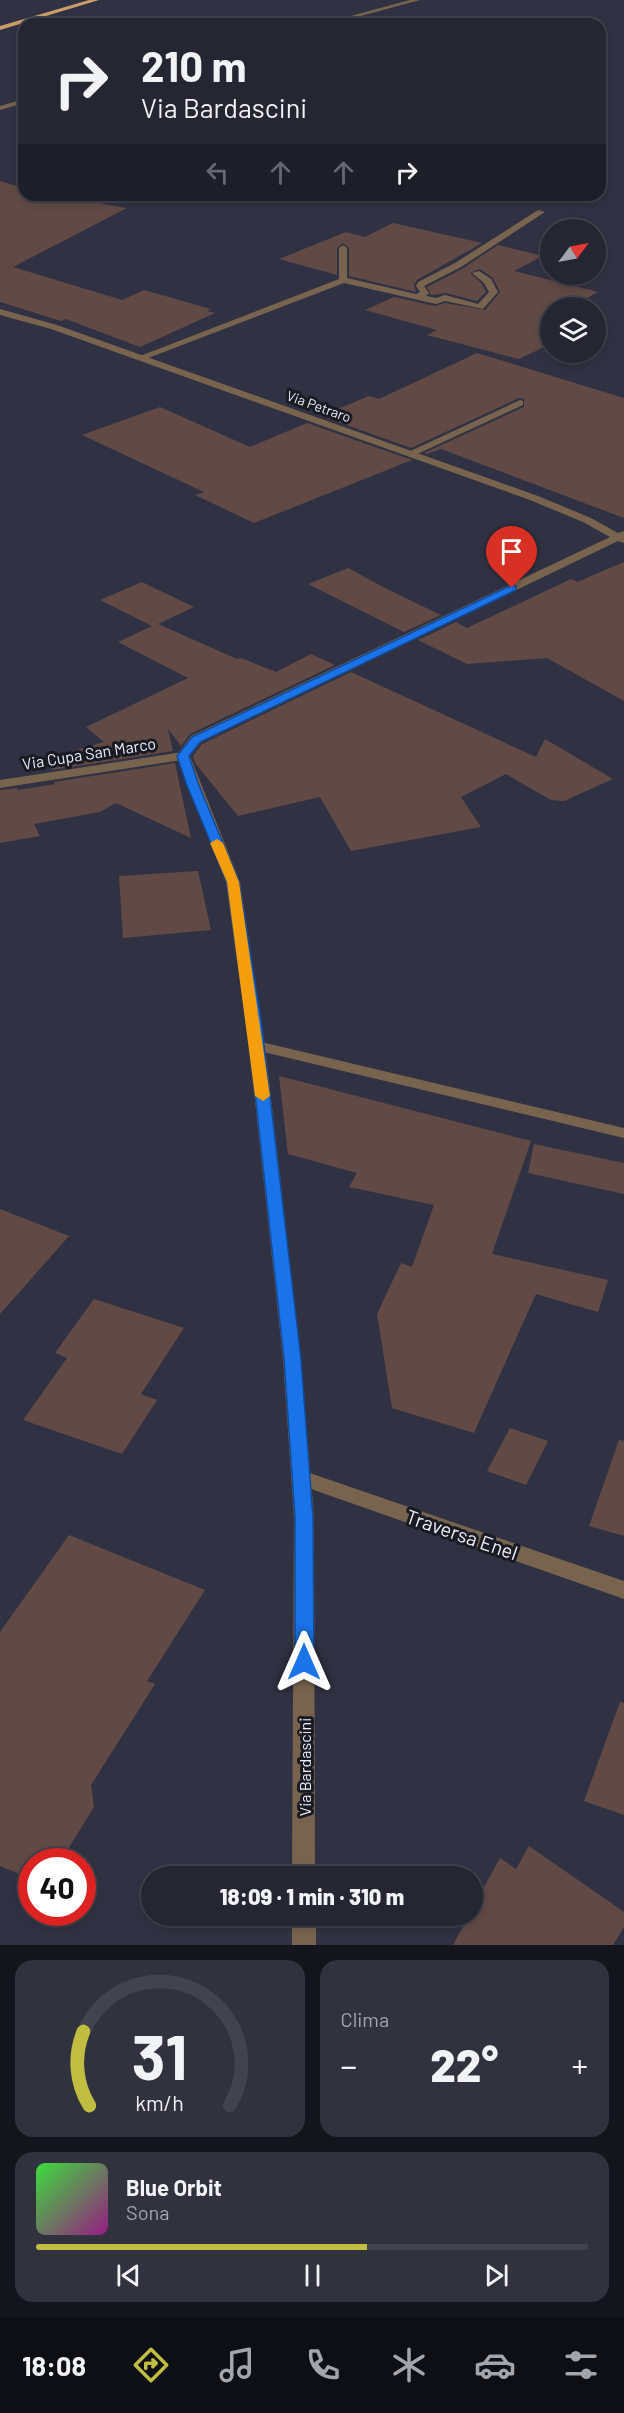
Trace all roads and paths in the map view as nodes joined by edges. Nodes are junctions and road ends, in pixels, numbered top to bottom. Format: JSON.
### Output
{"nodes":[{"id":1,"x":96,"y":0,"type":"edge"},
{"id":2,"x":417,"y":0,"type":"edge"},
{"id":3,"x":34,"y":18,"type":"edge"},
{"id":4,"x":347,"y":18,"type":"edge"},
{"id":5,"x":18,"y":23,"type":"edge"},
{"id":6,"x":0,"y":28,"type":"edge"},
{"id":7,"x":18,"y":103,"type":"edge"},
{"id":8,"x":0,"y":108,"type":"edge"},
{"id":9,"x":541,"y":212,"type":"dead end"},
{"id":10,"x":343,"y":248,"type":"dead end"},
{"id":11,"x":476,"y":273,"type":"dead end"},
{"id":12,"x":343,"y":280,"type":"junction"},
{"id":13,"x":417,"y":297,"type":"junction"},
{"id":14,"x":0,"y":312,"type":"edge"},
{"id":15,"x":140,"y":358,"type":"junction"},
{"id":16,"x":520,"y":403,"type":"dead end"},
{"id":17,"x":409,"y":454,"type":"junction"},
{"id":18,"x":622,"y":538,"type":"edge"},
{"id":19,"x":183,"y":756,"type":"junction"},
{"id":20,"x":0,"y":784,"type":"edge"},
{"id":21,"x":257,"y":1046,"type":"junction"},
{"id":22,"x":624,"y":1133,"type":"edge"},
{"id":23,"x":301,"y":1478,"type":"junction"},
{"id":24,"x":624,"y":1590,"type":"edge"},
{"id":25,"x":304,"y":1866,"type":"edge"},
{"id":26,"x":304,"y":1926,"type":"edge"},
{"id":27,"x":304,"y":1945,"type":"edge"}],
"edges":[{"from":1,"to":3,"type":"highway"},
{"from":2,"to":4,"type":"street"},
{"from":5,"to":6,"type":"highway"},
{"from":7,"to":8,"type":"street"},
{"from":9,"to":13,"type":"street"},
{"from":10,"to":12,"type":"street"},
{"from":11,"to":13,"type":"street"},
{"from":12,"to":13,"type":"street"},
{"from":12,"to":15,"type":"street"},
{"from":14,"to":15,"type":"street","name":"Via Petraro"},
{"from":15,"to":17,"type":"street","name":"Via Petraro"},
{"from":16,"to":17,"type":"street"},
{"from":17,"to":18,"type":"street","name":"Via Petraro"},
{"from":18,"to":19,"type":"street"},
{"from":19,"to":20,"type":"street","name":"Via Cupa San Marco"},
{"from":19,"to":21,"type":"street","name":"Via Bardascini"},
{"from":21,"to":22,"type":"street"},
{"from":21,"to":23,"type":"street","name":"Via Bardascini"},
{"from":23,"to":24,"type":"street","name":"Traversa Enel"},
{"from":23,"to":25,"type":"street","name":"Via Bardascini"},
{"from":26,"to":27,"type":"street"}]}
